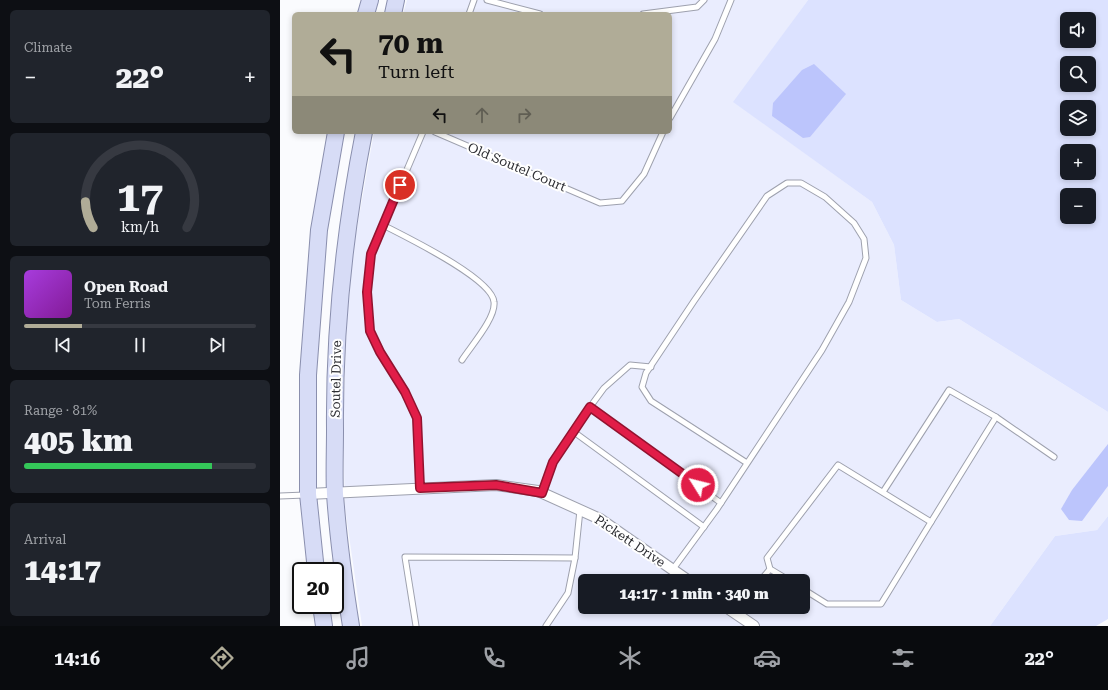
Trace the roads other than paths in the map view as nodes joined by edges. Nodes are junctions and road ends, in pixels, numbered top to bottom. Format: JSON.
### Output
{"nodes":[{"id":1,"x":370,"y":0,"type":"edge"},
{"id":2,"x":396,"y":0,"type":"edge"},
{"id":3,"x":474,"y":0,"type":"edge"},
{"id":4,"x":487,"y":0,"type":"edge"},
{"id":5,"x":704,"y":0,"type":"edge"},
{"id":6,"x":731,"y":0,"type":"edge"},
{"id":7,"x":367,"y":12,"type":"edge"},
{"id":8,"x":393,"y":12,"type":"edge"},
{"id":9,"x":470,"y":12,"type":"edge"},
{"id":10,"x":532,"y":12,"type":"edge"},
{"id":11,"x":658,"y":12,"type":"edge"},
{"id":12,"x":672,"y":114,"type":"edge"},
{"id":13,"x":336,"y":134,"type":"edge"},
{"id":14,"x":364,"y":134,"type":"edge"},
{"id":15,"x":422,"y":134,"type":"edge"},
{"id":16,"x":440,"y":134,"type":"edge"},
{"id":17,"x":662,"y":134,"type":"edge"},
{"id":18,"x":383,"y":225,"type":"junction"},
{"id":19,"x":462,"y":360,"type":"dead end"},
{"id":20,"x":651,"y":367,"type":"junction"},
{"id":21,"x":590,"y":407,"type":"junction"},
{"id":22,"x":996,"y":417,"type":"junction"},
{"id":23,"x":574,"y":432,"type":"junction"},
{"id":24,"x":1054,"y":457,"type":"dead end"},
{"id":25,"x":747,"y":463,"type":"junction"},
{"id":26,"x":420,"y":488,"type":"junction"},
{"id":27,"x":883,"y":492,"type":"junction"},
{"id":28,"x":335,"y":493,"type":"junction"},
{"id":29,"x":542,"y":493,"type":"junction"},
{"id":30,"x":308,"y":494,"type":"junction"},
{"id":31,"x":280,"y":496,"type":"edge"},
{"id":32,"x":722,"y":502,"type":"junction"},
{"id":33,"x":580,"y":510,"type":"junction"},
{"id":34,"x":931,"y":522,"type":"junction"},
{"id":35,"x":704,"y":527,"type":"junction"},
{"id":36,"x":575,"y":558,"type":"junction"},
{"id":37,"x":315,"y":562,"type":"edge"},
{"id":38,"x":770,"y":569,"type":"junction"},
{"id":39,"x":673,"y":570,"type":"junction"},
{"id":40,"x":679,"y":574,"type":"edge"},
{"id":41,"x":766,"y":574,"type":"edge"},
{"id":42,"x":778,"y":574,"type":"edge"},
{"id":43,"x":810,"y":593,"type":"edge"},
{"id":44,"x":322,"y":614,"type":"edge"},
{"id":45,"x":742,"y":614,"type":"edge"},
{"id":46,"x":324,"y":626,"type":"edge"},
{"id":47,"x":351,"y":626,"type":"edge"},
{"id":48,"x":416,"y":626,"type":"edge"},
{"id":49,"x":546,"y":626,"type":"edge"},
{"id":50,"x":754,"y":626,"type":"edge"}],
"edges":[{"from":1,"to":7,"type":"main road"},
{"from":2,"to":8,"type":"main road"},
{"from":3,"to":9,"type":"lane"},
{"from":4,"to":10,"type":"lane"},
{"from":5,"to":11,"type":"lane"},
{"from":6,"to":12,"type":"lane"},
{"from":13,"to":30,"type":"main road","name":"Soutel Drive"},
{"from":14,"to":28,"type":"main road","name":"Soutel Drive"},
{"from":15,"to":18,"type":"lane"},
{"from":16,"to":17,"type":"lane","name":"Old Soutel Court"},
{"from":18,"to":19,"type":"lane"},
{"from":18,"to":26,"type":"lane"},
{"from":20,"to":21,"type":"lane"},
{"from":20,"to":25,"type":"lane"},
{"from":20,"to":25,"type":"lane"},
{"from":21,"to":23,"type":"lane"},
{"from":21,"to":32,"type":"lane"},
{"from":22,"to":24,"type":"lane"},
{"from":22,"to":27,"type":"lane"},
{"from":22,"to":34,"type":"lane"},
{"from":23,"to":29,"type":"lane"},
{"from":23,"to":35,"type":"lane"},
{"from":25,"to":32,"type":"lane"},
{"from":26,"to":28,"type":"street","name":"Pickett Drive"},
{"from":26,"to":29,"type":"street","name":"Pickett Drive"},
{"from":27,"to":34,"type":"lane"},
{"from":27,"to":38,"type":"lane"},
{"from":28,"to":30,"type":"street","name":"Pickett Drive"},
{"from":28,"to":47,"type":"main road","name":"Soutel Drive"},
{"from":29,"to":33,"type":"street","name":"Pickett Drive"},
{"from":30,"to":31,"type":"lane"},
{"from":30,"to":37,"type":"main road","name":"Soutel Drive"},
{"from":32,"to":35,"type":"lane"},
{"from":33,"to":36,"type":"lane"},
{"from":33,"to":39,"type":"street","name":"Pickett Drive"},
{"from":34,"to":43,"type":"lane"},
{"from":35,"to":39,"type":"lane"},
{"from":36,"to":48,"type":"lane"},
{"from":36,"to":49,"type":"lane"},
{"from":38,"to":41,"type":"lane"},
{"from":38,"to":42,"type":"lane"},
{"from":39,"to":40,"type":"street","name":"Pickett Drive"},
{"from":44,"to":46,"type":"main road"},
{"from":45,"to":50,"type":"street"}]}
